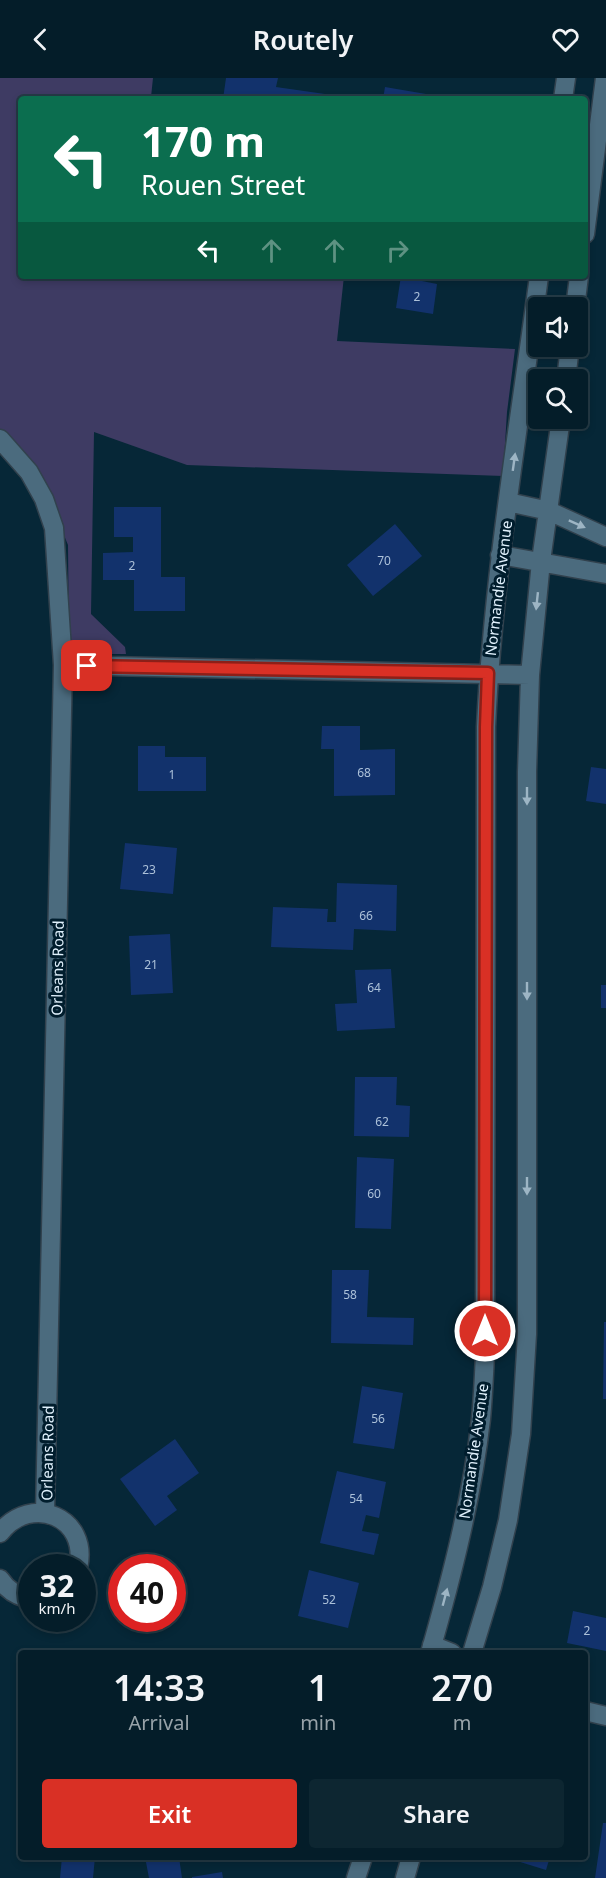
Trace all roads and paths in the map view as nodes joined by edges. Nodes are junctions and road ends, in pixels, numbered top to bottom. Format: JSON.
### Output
{"nodes":[{"id":1,"x":566,"y":78,"type":"edge"},
{"id":2,"x":605,"y":78,"type":"edge"},
{"id":3,"x":563,"y":96,"type":"edge"},
{"id":4,"x":588,"y":211,"type":"edge"},
{"id":5,"x":539,"y":279,"type":"edge"},
{"id":6,"x":579,"y":279,"type":"edge"},
{"id":7,"x":576,"y":297,"type":"edge"},
{"id":8,"x":560,"y":429,"type":"edge"},
{"id":9,"x":0,"y":440,"type":"edge"},
{"id":10,"x":508,"y":502,"type":"junction"},
{"id":11,"x":549,"y":511,"type":"junction"},
{"id":12,"x":606,"y":537,"type":"edge"},
{"id":13,"x":500,"y":555,"type":"junction"},
{"id":14,"x":541,"y":561,"type":"junction"},
{"id":15,"x":606,"y":574,"type":"edge"},
{"id":16,"x":63,"y":665,"type":"junction"},
{"id":17,"x":488,"y":673,"type":"junction"},
{"id":18,"x":530,"y":675,"type":"junction"},
{"id":19,"x":45,"y":1513,"type":"junction"},
{"id":20,"x":0,"y":1533,"type":"edge"},
{"id":21,"x":79,"y":1554,"type":"edge"},
{"id":22,"x":0,"y":1579,"type":"edge"},
{"id":23,"x":18,"y":1595,"type":"edge"},
{"id":24,"x":431,"y":1649,"type":"edge"},
{"id":25,"x":473,"y":1650,"type":"edge"},
{"id":26,"x":588,"y":1712,"type":"edge"},
{"id":27,"x":606,"y":1716,"type":"edge"},
{"id":28,"x":362,"y":1860,"type":"edge"},
{"id":29,"x":410,"y":1860,"type":"edge"},
{"id":30,"x":356,"y":1878,"type":"edge"},
{"id":31,"x":405,"y":1878,"type":"edge"}],
"edges":[{"from":1,"to":3,"type":"street"},
{"from":2,"to":4,"type":"street"},
{"from":10,"to":5,"type":"street","name":"Normandie Avenue","one_way":true},
{"from":6,"to":7,"type":"street"},
{"from":8,"to":11,"type":"street"},
{"from":9,"to":16,"type":"street","name":"Orleans Road"},
{"from":10,"to":11,"type":"street"},
{"from":10,"to":13,"type":"street","name":"Normandie Avenue"},
{"from":11,"to":12,"type":"street","one_way":true},
{"from":11,"to":14,"type":"street"},
{"from":13,"to":14,"type":"street"},
{"from":13,"to":17,"type":"street","name":"Normandie Avenue"},
{"from":14,"to":15,"type":"street"},
{"from":14,"to":18,"type":"street","one_way":true},
{"from":16,"to":17,"type":"street"},
{"from":16,"to":19,"type":"street","name":"Orleans Road"},
{"from":17,"to":18,"type":"street"},
{"from":24,"to":17,"type":"street","name":"Normandie Avenue","one_way":true},
{"from":18,"to":25,"type":"street","one_way":true},
{"from":19,"to":20,"type":"street"},
{"from":19,"to":21,"type":"street"},
{"from":22,"to":23,"type":"street"},
{"from":26,"to":27,"type":"street"},
{"from":28,"to":30,"type":"street"},
{"from":29,"to":31,"type":"street"}]}
